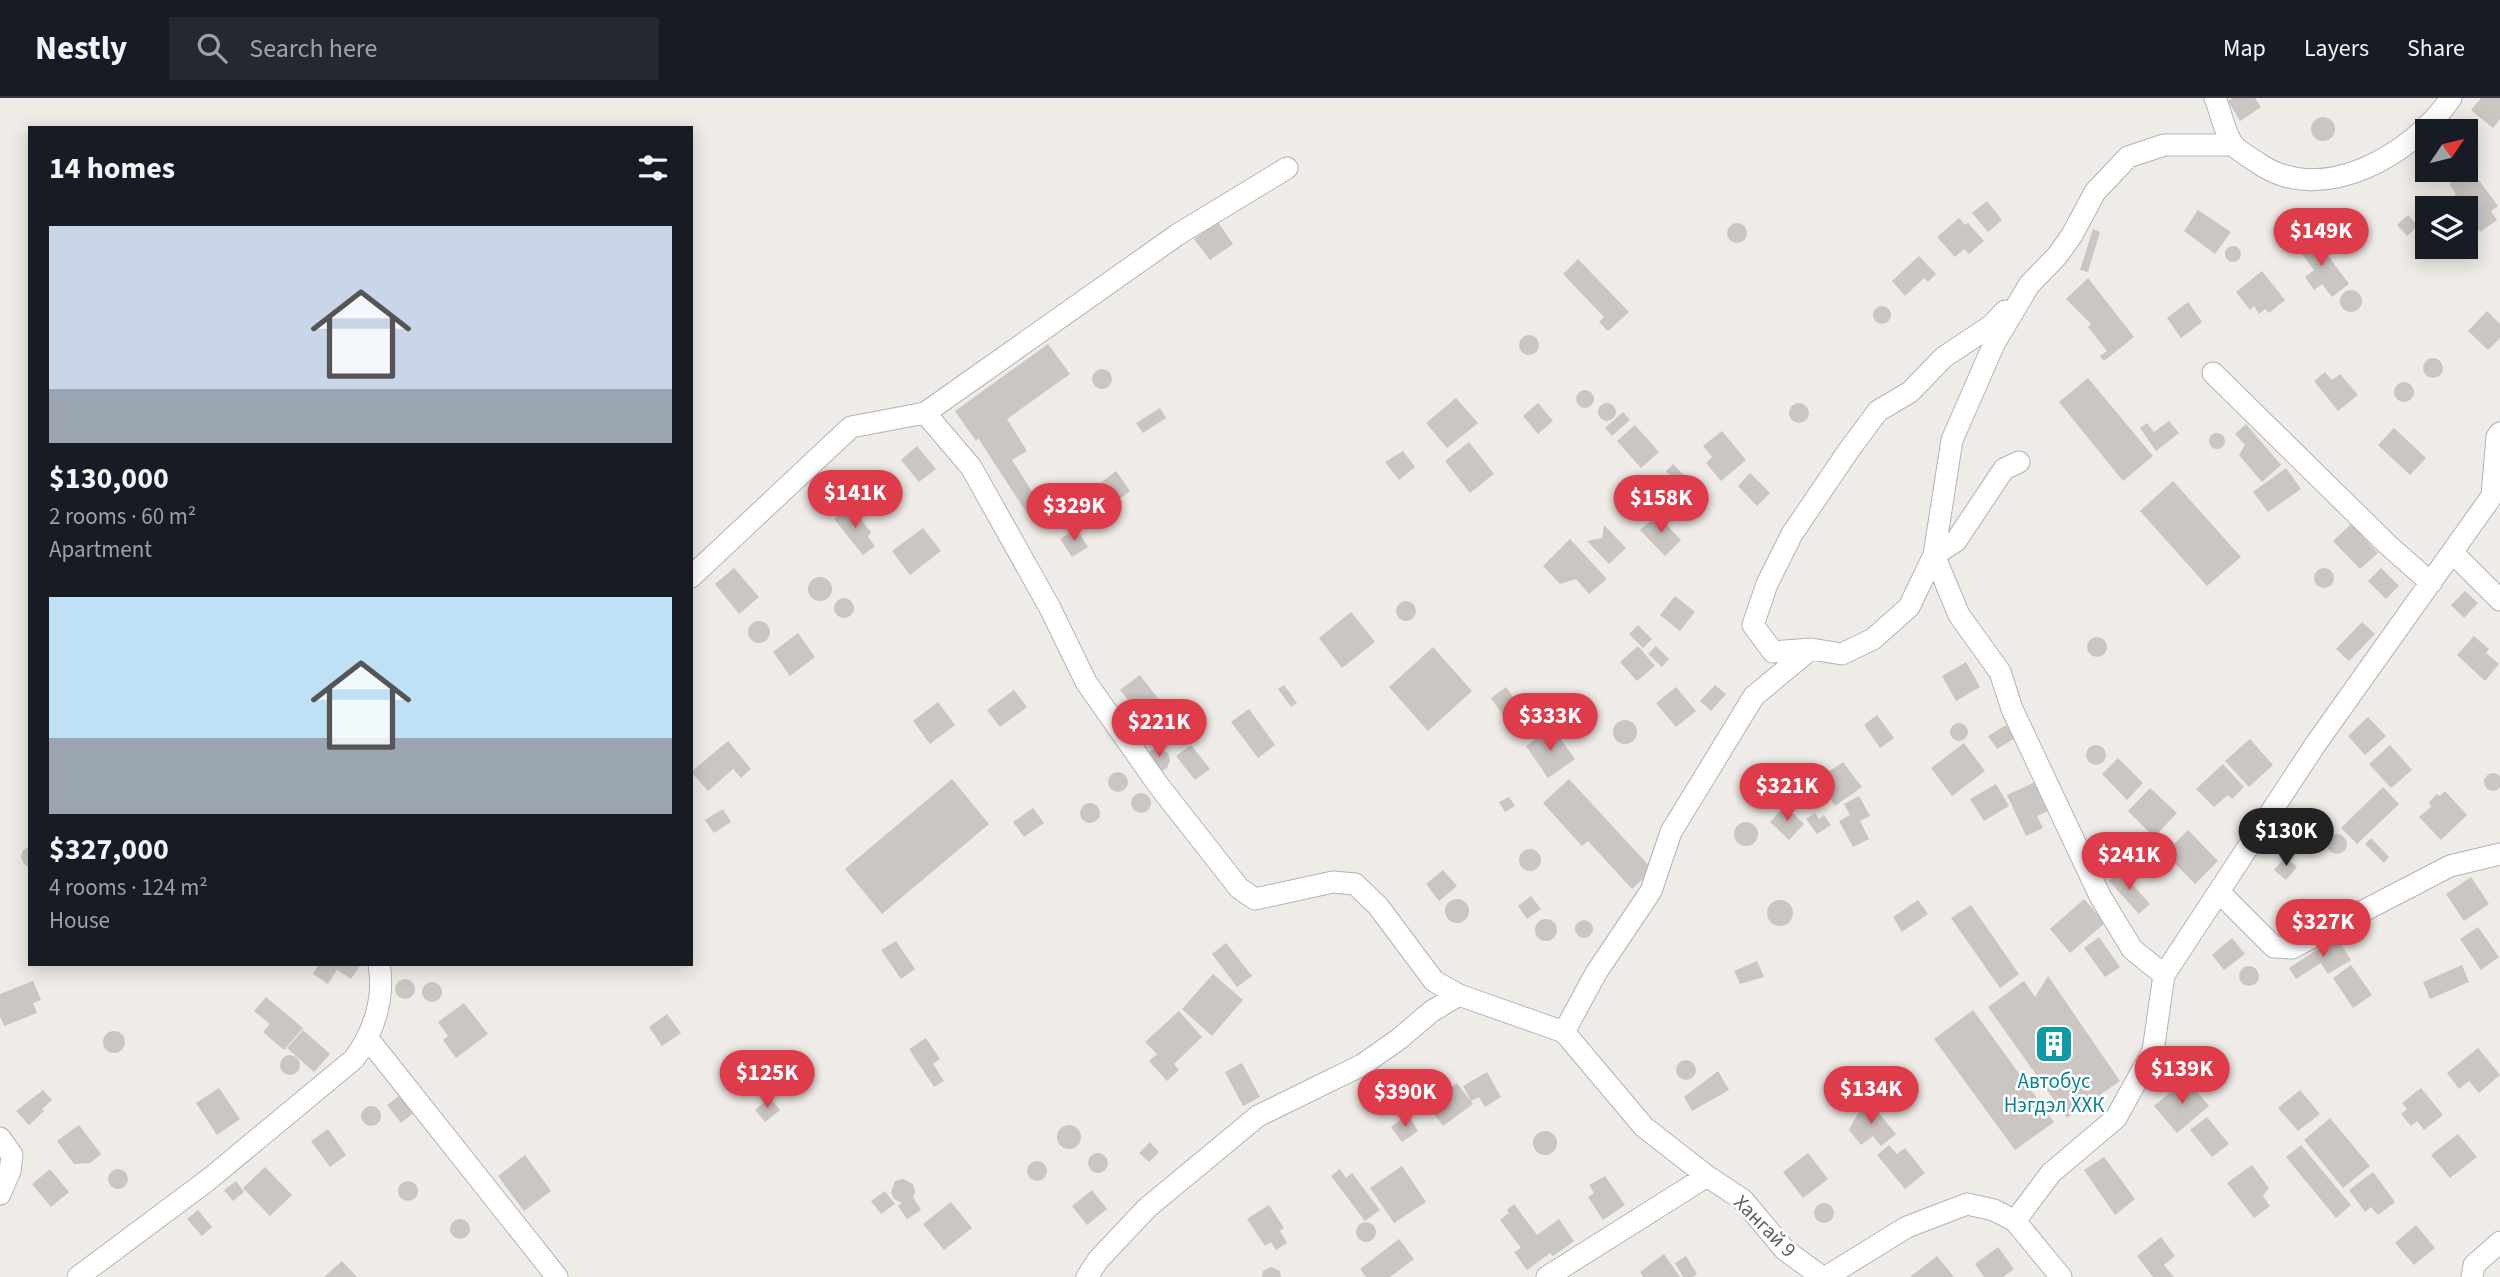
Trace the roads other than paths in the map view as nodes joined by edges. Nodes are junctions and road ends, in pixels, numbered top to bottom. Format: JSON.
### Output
{"nodes":[{"id":1,"x":2215,"y":98,"type":"edge"},
{"id":2,"x":2451,"y":98,"type":"edge"},
{"id":3,"x":2232,"y":145,"type":"junction"},
{"id":4,"x":1287,"y":168,"type":"dead end"},
{"id":5,"x":2029,"y":285,"type":"junction"},
{"id":6,"x":2213,"y":373,"type":"dead end"},
{"id":7,"x":925,"y":413,"type":"junction"},
{"id":8,"x":2500,"y":433,"type":"edge"},
{"id":9,"x":2019,"y":462,"type":"dead end"},
{"id":10,"x":2452,"y":552,"type":"junction"},
{"id":11,"x":1934,"y":555,"type":"junction"},
{"id":12,"x":693,"y":575,"type":"edge"},
{"id":13,"x":2431,"y":583,"type":"junction"},
{"id":14,"x":2500,"y":600,"type":"edge"},
{"id":15,"x":1811,"y":649,"type":"junction"},
{"id":16,"x":2500,"y":854,"type":"edge"},
{"id":17,"x":2219,"y":892,"type":"junction"},
{"id":18,"x":379,"y":966,"type":"edge"},
{"id":19,"x":2164,"y":975,"type":"junction"},
{"id":20,"x":1459,"y":995,"type":"junction"},
{"id":21,"x":1564,"y":1032,"type":"junction"},
{"id":22,"x":369,"y":1040,"type":"junction"},
{"id":23,"x":0,"y":1138,"type":"edge"},
{"id":24,"x":1707,"y":1176,"type":"junction"},
{"id":25,"x":0,"y":1194,"type":"edge"},
{"id":26,"x":2015,"y":1221,"type":"junction"},
{"id":27,"x":2500,"y":1242,"type":"edge"},
{"id":28,"x":78,"y":1277,"type":"edge"},
{"id":29,"x":557,"y":1277,"type":"edge"},
{"id":30,"x":1087,"y":1277,"type":"edge"},
{"id":31,"x":1548,"y":1277,"type":"edge"},
{"id":32,"x":1824,"y":1277,"type":"edge"},
{"id":33,"x":2061,"y":1277,"type":"edge"},
{"id":34,"x":2472,"y":1277,"type":"edge"}],
"edges":[{"from":1,"to":3,"type":"street"},
{"from":2,"to":3,"type":"street"},
{"from":3,"to":5,"type":"street"},
{"from":4,"to":7,"type":"street"},
{"from":5,"to":11,"type":"street"},
{"from":5,"to":15,"type":"street"},
{"from":6,"to":13,"type":"street"},
{"from":7,"to":12,"type":"street"},
{"from":7,"to":20,"type":"street"},
{"from":8,"to":10,"type":"street"},
{"from":9,"to":11,"type":"street"},
{"from":10,"to":13,"type":"street"},
{"from":10,"to":14,"type":"street"},
{"from":11,"to":15,"type":"street"},
{"from":11,"to":19,"type":"street"},
{"from":13,"to":17,"type":"street"},
{"from":15,"to":21,"type":"street"},
{"from":16,"to":17,"type":"street"},
{"from":17,"to":19,"type":"street"},
{"from":18,"to":22,"type":"street"},
{"from":19,"to":26,"type":"street"},
{"from":20,"to":21,"type":"street"},
{"from":20,"to":30,"type":"street"},
{"from":21,"to":24,"type":"street","name":"Хангай 9"},
{"from":22,"to":28,"type":"street"},
{"from":22,"to":29,"type":"street"},
{"from":23,"to":25,"type":"street"},
{"from":24,"to":31,"type":"street"},
{"from":24,"to":32,"type":"street","name":"Хангай 9"},
{"from":26,"to":32,"type":"street","name":"Хангай 9"},
{"from":26,"to":33,"type":"street","name":"Хангай 9"},
{"from":27,"to":34,"type":"street"}]}
